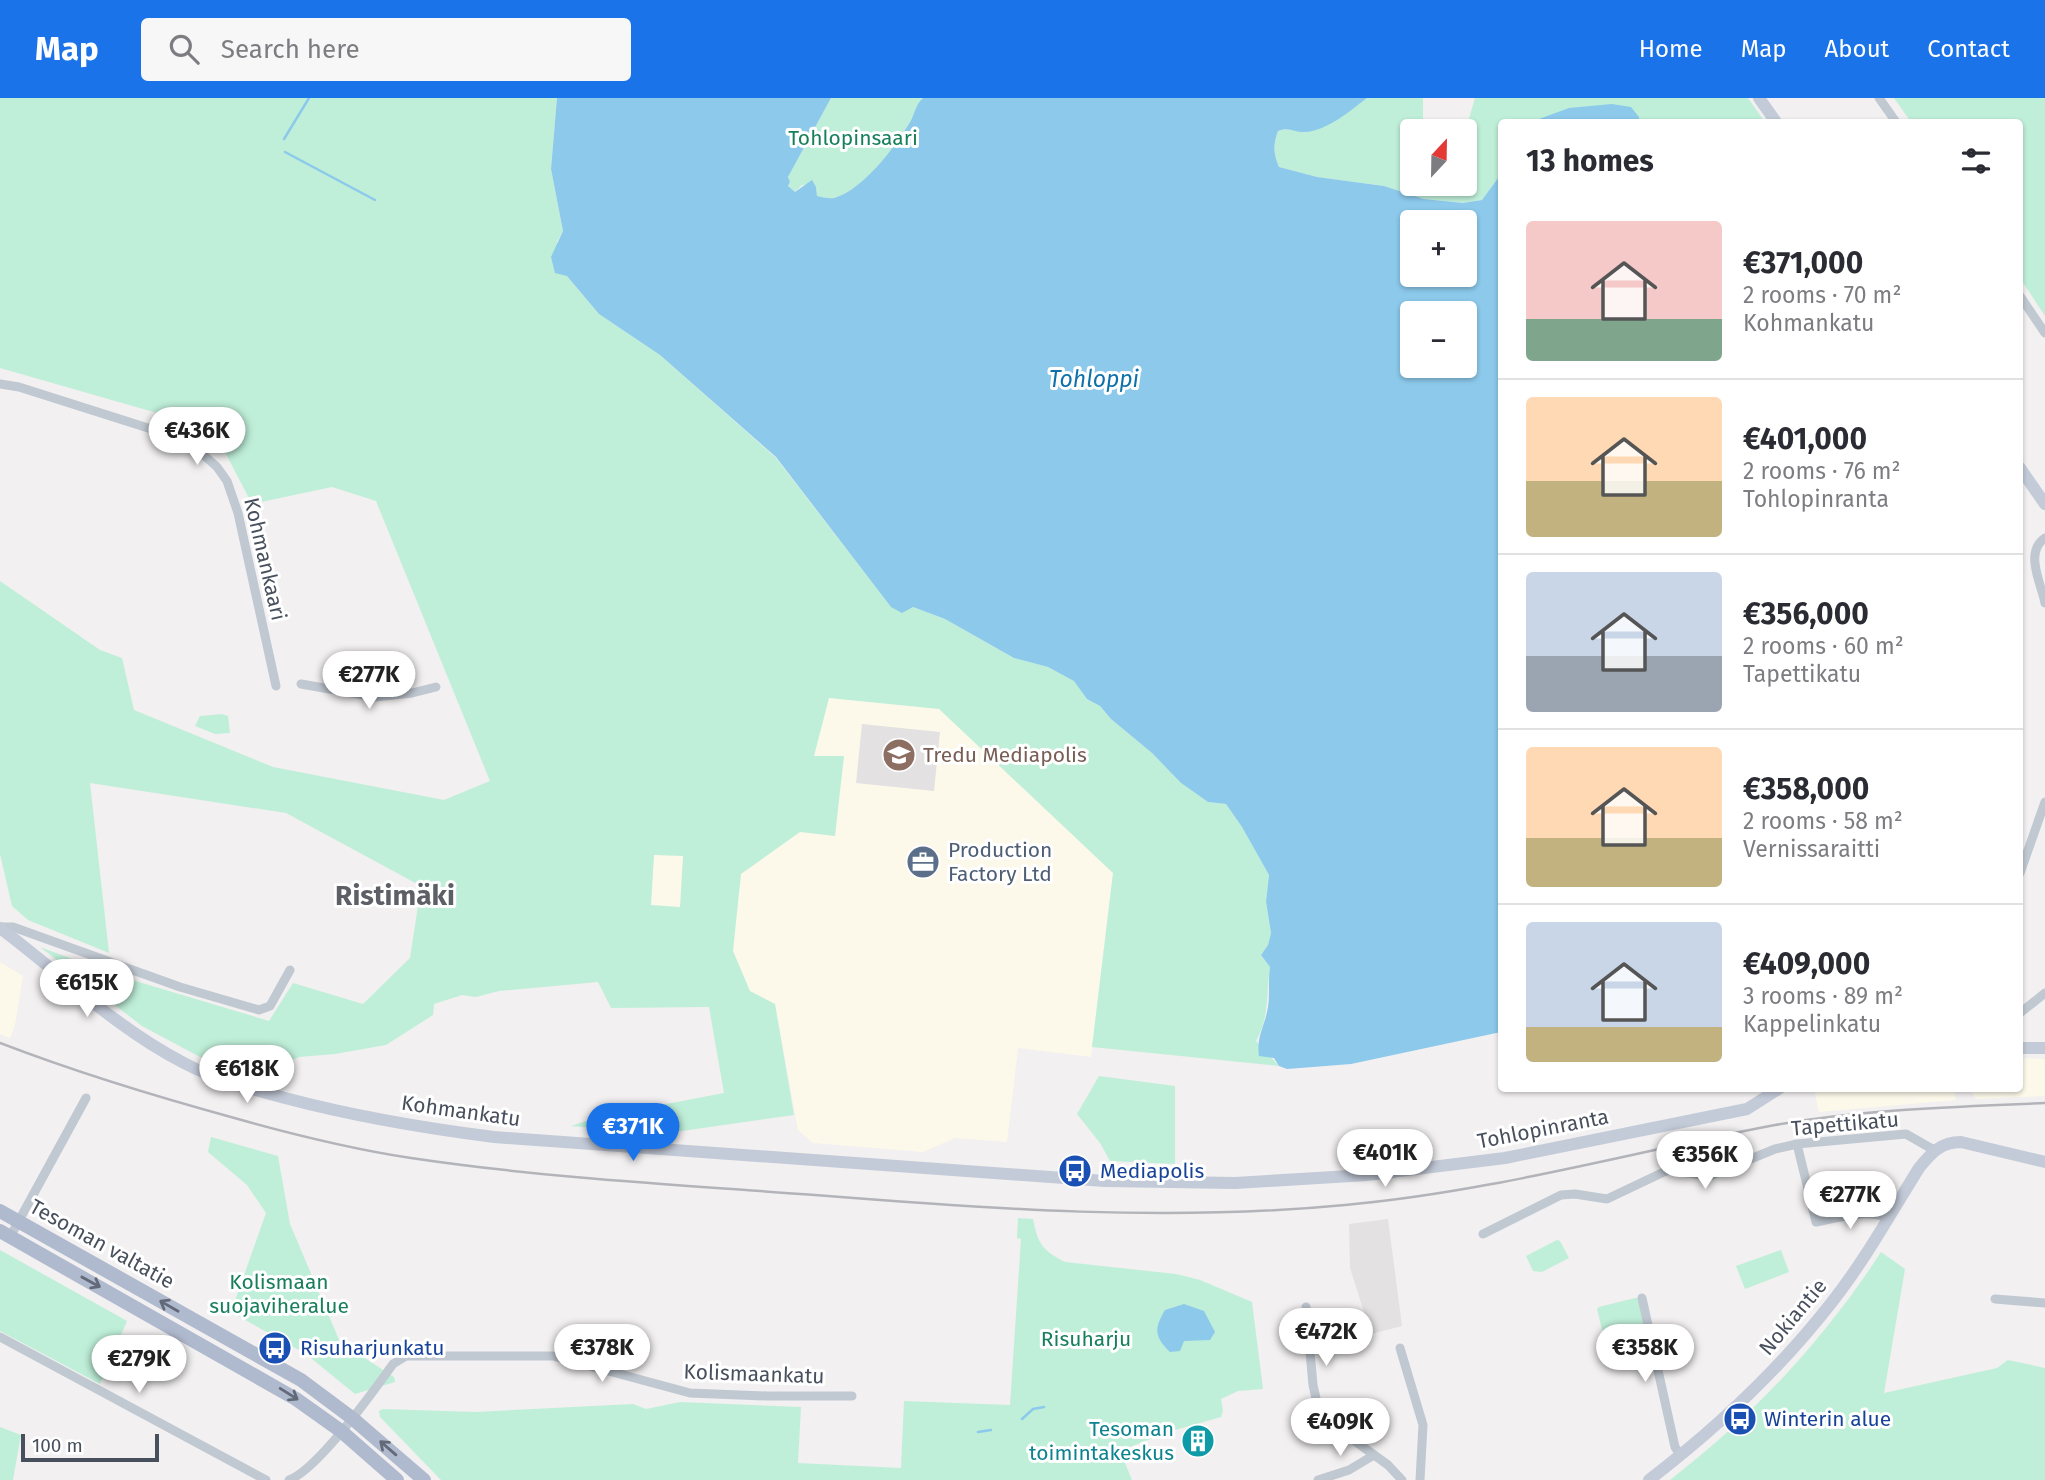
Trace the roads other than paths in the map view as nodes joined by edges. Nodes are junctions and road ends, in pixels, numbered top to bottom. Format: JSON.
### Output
{"nodes":[{"id":1,"x":1759,"y":98,"type":"edge"},
{"id":2,"x":1879,"y":98,"type":"edge"},
{"id":3,"x":1774,"y":119,"type":"edge"},
{"id":4,"x":1894,"y":119,"type":"edge"},
{"id":5,"x":2023,"y":300,"type":"edge"},
{"id":6,"x":2045,"y":333,"type":"edge"},
{"id":7,"x":0,"y":384,"type":"edge"},
{"id":8,"x":2023,"y":472,"type":"edge"},
{"id":9,"x":2045,"y":504,"type":"edge"},
{"id":10,"x":2045,"y":538,"type":"edge"},
{"id":11,"x":2045,"y":603,"type":"edge"},
{"id":12,"x":301,"y":684,"type":"dead end"},
{"id":13,"x":276,"y":686,"type":"dead end"},
{"id":14,"x":436,"y":687,"type":"dead end"},
{"id":15,"x":2045,"y":802,"type":"edge"},
{"id":16,"x":2023,"y":864,"type":"edge"},
{"id":17,"x":0,"y":928,"type":"edge"},
{"id":18,"x":290,"y":970,"type":"dead end"},
{"id":19,"x":2045,"y":993,"type":"edge"},
{"id":20,"x":2023,"y":1011,"type":"edge"},
{"id":21,"x":2023,"y":1048,"type":"edge"},
{"id":22,"x":2045,"y":1048,"type":"edge"},
{"id":23,"x":1774,"y":1092,"type":"edge"},
{"id":24,"x":86,"y":1098,"type":"dead end"},
{"id":25,"x":1797,"y":1144,"type":"junction"},
{"id":26,"x":1934,"y":1150,"type":"junction"},
{"id":27,"x":2045,"y":1162,"type":"edge"},
{"id":28,"x":969,"y":1171,"type":"joint"},
{"id":29,"x":0,"y":1211,"type":"edge"},
{"id":30,"x":1888,"y":1218,"type":"junction"},
{"id":31,"x":19,"y":1222,"type":"junction"},
{"id":32,"x":5,"y":1234,"type":"edge"},
{"id":33,"x":1483,"y":1234,"type":"dead end"},
{"id":34,"x":1642,"y":1298,"type":"dead end"},
{"id":35,"x":1995,"y":1298,"type":"dead end"},
{"id":36,"x":2045,"y":1303,"type":"edge"},
{"id":37,"x":1306,"y":1307,"type":"dead end"},
{"id":38,"x":0,"y":1337,"type":"edge"},
{"id":39,"x":1400,"y":1348,"type":"dead end"},
{"id":40,"x":852,"y":1396,"type":"dead end"},
{"id":41,"x":352,"y":1418,"type":"junction"},
{"id":42,"x":341,"y":1431,"type":"junction"},
{"id":43,"x":1374,"y":1455,"type":"junction"},
{"id":44,"x":1681,"y":1456,"type":"junction"},
{"id":45,"x":266,"y":1480,"type":"edge"},
{"id":46,"x":289,"y":1480,"type":"edge"},
{"id":47,"x":397,"y":1480,"type":"edge"},
{"id":48,"x":424,"y":1480,"type":"edge"},
{"id":49,"x":1318,"y":1480,"type":"edge"},
{"id":50,"x":1402,"y":1480,"type":"edge"},
{"id":51,"x":1420,"y":1480,"type":"edge"},
{"id":52,"x":1649,"y":1480,"type":"edge"}],
"edges":[{"from":1,"to":3,"type":"street"},
{"from":2,"to":4,"type":"street"},
{"from":5,"to":6,"type":"street"},
{"from":7,"to":13,"type":"street","name":"Kohmankaari"},
{"from":8,"to":9,"type":"street"},
{"from":10,"to":11,"type":"street"},
{"from":12,"to":14,"type":"street"},
{"from":15,"to":16,"type":"street"},
{"from":17,"to":18,"type":"street"},
{"from":17,"to":28,"type":"street","name":"Kohmankatu"},
{"from":19,"to":20,"type":"street"},
{"from":21,"to":22,"type":"street"},
{"from":23,"to":28,"type":"street","name":"Tohlopinranta"},
{"from":24,"to":31,"type":"street"},
{"from":25,"to":26,"type":"street","name":"Tapettikatu"},
{"from":25,"to":30,"type":"street"},
{"from":25,"to":33,"type":"street","name":"Tapettikatu"},
{"from":26,"to":27,"type":"street"},
{"from":26,"to":30,"type":"street","name":"Nokiantie"},
{"from":29,"to":31,"type":"main road","name":"Tesoman valtatie"},
{"from":30,"to":44,"type":"street","name":"Nokiantie"},
{"from":31,"to":32,"type":"street"},
{"from":41,"to":31,"type":"main road","name":"Tesoman valtatie","one_way":true},
{"from":32,"to":42,"type":"main road","name":"Tesoman valtatie","one_way":true},
{"from":34,"to":44,"type":"street"},
{"from":35,"to":36,"type":"street"},
{"from":37,"to":43,"type":"street"},
{"from":38,"to":45,"type":"street"},
{"from":39,"to":51,"type":"street"},
{"from":40,"to":41,"type":"street","name":"Kolismaankatu"},
{"from":41,"to":42,"type":"street","name":"Kolismaankatu"},
{"from":48,"to":41,"type":"main road","name":"Tesoman valtatie","one_way":true},
{"from":42,"to":46,"type":"street","name":"Kolismaankatu"},
{"from":42,"to":47,"type":"main road","name":"Tesoman valtatie"},
{"from":43,"to":49,"type":"street"},
{"from":43,"to":50,"type":"street"},
{"from":44,"to":52,"type":"street","name":"Nokiantie"}]}
